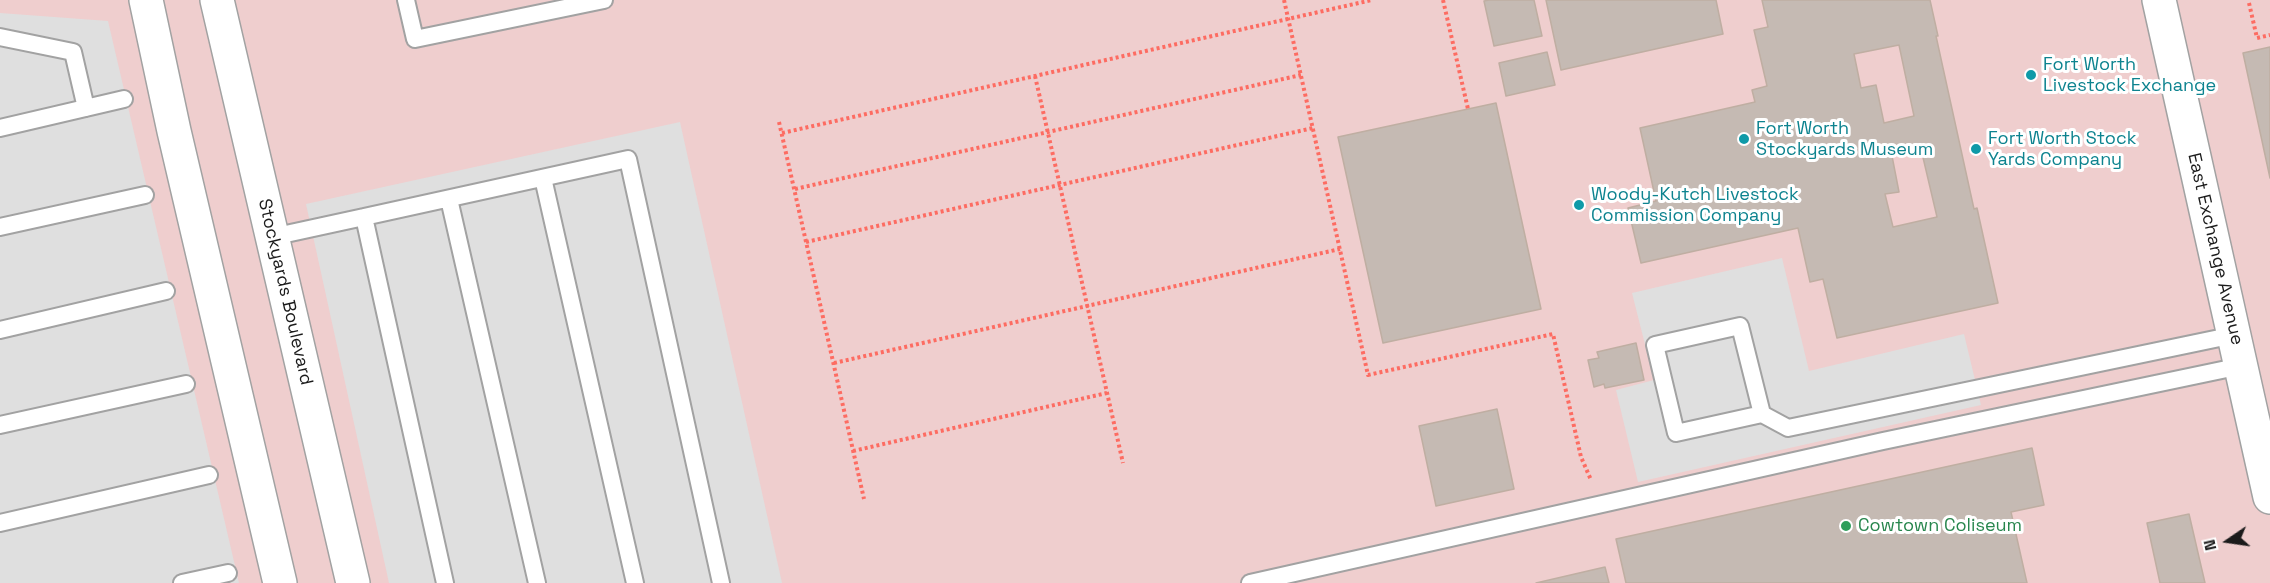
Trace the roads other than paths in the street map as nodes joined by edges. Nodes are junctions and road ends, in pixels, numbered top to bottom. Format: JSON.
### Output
{"nodes":[{"id":1,"x":146,"y":0,"type":"edge"},
{"id":2,"x":217,"y":0,"type":"edge"},
{"id":3,"x":406,"y":0,"type":"edge"},
{"id":4,"x":604,"y":0,"type":"edge"},
{"id":5,"x":2159,"y":0,"type":"edge"},
{"id":6,"x":0,"y":37,"type":"edge"},
{"id":7,"x":124,"y":99,"type":"dead end"},
{"id":8,"x":86,"y":108,"type":"junction"},
{"id":9,"x":0,"y":128,"type":"edge"},
{"id":10,"x":543,"y":178,"type":"junction"},
{"id":11,"x":145,"y":195,"type":"dead end"},
{"id":12,"x":449,"y":199,"type":"junction"},
{"id":13,"x":364,"y":217,"type":"junction"},
{"id":14,"x":0,"y":227,"type":"edge"},
{"id":15,"x":272,"y":237,"type":"junction"},
{"id":16,"x":166,"y":291,"type":"dead end"},
{"id":17,"x":0,"y":330,"type":"edge"},
{"id":18,"x":2237,"y":350,"type":"junction"},
{"id":19,"x":186,"y":384,"type":"dead end"},
{"id":20,"x":1762,"y":414,"type":"junction"},
{"id":21,"x":0,"y":425,"type":"edge"},
{"id":22,"x":2262,"y":427,"type":"edge"},
{"id":23,"x":209,"y":476,"type":"dead end"},
{"id":24,"x":2270,"y":497,"type":"edge"},
{"id":25,"x":0,"y":523,"type":"edge"},
{"id":26,"x":228,"y":573,"type":"dead end"},
{"id":27,"x":182,"y":583,"type":"edge"},
{"id":28,"x":280,"y":583,"type":"edge"},
{"id":29,"x":353,"y":583,"type":"edge"},
{"id":30,"x":445,"y":583,"type":"edge"},
{"id":31,"x":537,"y":583,"type":"edge"},
{"id":32,"x":635,"y":583,"type":"edge"},
{"id":33,"x":721,"y":583,"type":"edge"},
{"id":34,"x":1250,"y":583,"type":"edge"}],
"edges":[{"from":1,"to":28,"type":"street"},
{"from":2,"to":15,"type":"street","name":"Stockyards Boulevard"},
{"from":3,"to":4,"type":"lane"},
{"from":5,"to":18,"type":"street","name":"East Exchange Avenue"},
{"from":6,"to":8,"type":"lane"},
{"from":7,"to":8,"type":"lane"},
{"from":8,"to":9,"type":"lane"},
{"from":10,"to":12,"type":"lane"},
{"from":10,"to":32,"type":"lane"},
{"from":10,"to":33,"type":"lane"},
{"from":11,"to":14,"type":"lane"},
{"from":12,"to":13,"type":"lane"},
{"from":12,"to":31,"type":"lane"},
{"from":13,"to":15,"type":"lane"},
{"from":13,"to":30,"type":"lane"},
{"from":15,"to":29,"type":"street","name":"Stockyards Boulevard"},
{"from":16,"to":17,"type":"lane"},
{"from":18,"to":20,"type":"lane"},
{"from":18,"to":22,"type":"street","name":"East Exchange Avenue"},
{"from":18,"to":34,"type":"lane"},
{"from":19,"to":21,"type":"lane"},
{"from":20,"to":20,"type":"lane"},
{"from":22,"to":24,"type":"street","name":"East Exchange Avenue"},
{"from":23,"to":25,"type":"lane"},
{"from":26,"to":27,"type":"lane"}]}
